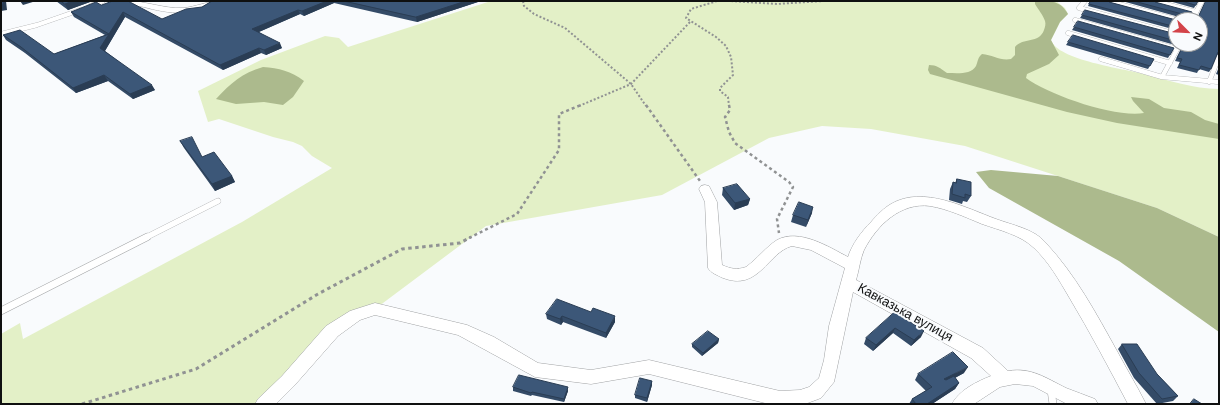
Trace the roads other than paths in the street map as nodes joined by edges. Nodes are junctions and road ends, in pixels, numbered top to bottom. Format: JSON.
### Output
{"nodes":[{"id":1,"x":103,"y":1,"type":"edge"},
{"id":2,"x":131,"y":1,"type":"edge"},
{"id":3,"x":216,"y":1,"type":"edge"},
{"id":4,"x":1085,"y":1,"type":"edge"},
{"id":5,"x":1108,"y":1,"type":"edge"},
{"id":6,"x":1154,"y":1,"type":"edge"},
{"id":7,"x":1202,"y":1,"type":"edge"},
{"id":8,"x":1196,"y":12,"type":"joint"},
{"id":9,"x":1168,"y":17,"type":"edge"},
{"id":10,"x":1075,"y":20,"type":"dead end"},
{"id":11,"x":1168,"y":32,"type":"edge"},
{"id":12,"x":1068,"y":33,"type":"dead end"},
{"id":13,"x":1,"y":34,"type":"edge"},
{"id":14,"x":1168,"y":46,"type":"edge"},
{"id":15,"x":1176,"y":52,"type":"edge"},
{"id":16,"x":1219,"y":56,"type":"edge"},
{"id":17,"x":1101,"y":59,"type":"dead end"},
{"id":18,"x":1170,"y":63,"type":"junction"},
{"id":19,"x":1162,"y":76,"type":"junction"},
{"id":20,"x":1209,"y":82,"type":"junction"},
{"id":21,"x":1219,"y":82,"type":"edge"},
{"id":22,"x":705,"y":189,"type":"road end"},
{"id":23,"x":218,"y":202,"type":"dead end"},
{"id":24,"x":852,"y":265,"type":"junction"},
{"id":25,"x":848,"y":282,"type":"junction"},
{"id":26,"x":1,"y":311,"type":"edge"},
{"id":27,"x":1005,"y":378,"type":"junction"},
{"id":28,"x":1052,"y":396,"type":"edge"},
{"id":29,"x":264,"y":404,"type":"edge"},
{"id":30,"x":961,"y":404,"type":"edge"},
{"id":31,"x":1089,"y":404,"type":"edge"},
{"id":32,"x":1137,"y":404,"type":"edge"}],
"edges":[{"from":1,"to":13,"type":"lane"},
{"from":2,"to":3,"type":"street"},
{"from":4,"to":11,"type":"lane"},
{"from":5,"to":9,"type":"lane"},
{"from":6,"to":8,"type":"lane"},
{"from":7,"to":8,"type":"lane"},
{"from":10,"to":14,"type":"lane"},
{"from":12,"to":18,"type":"lane"},
{"from":15,"to":18,"type":"lane"},
{"from":16,"to":20,"type":"lane"},
{"from":17,"to":19,"type":"lane"},
{"from":18,"to":19,"type":"lane"},
{"from":19,"to":20,"type":"lane"},
{"from":20,"to":21,"type":"lane"},
{"from":22,"to":24,"type":"street"},
{"from":23,"to":26,"type":"lane"},
{"from":24,"to":25,"type":"street"},
{"from":24,"to":32,"type":"street"},
{"from":25,"to":27,"type":"street","name":"Кавказька вулиця"},
{"from":25,"to":29,"type":"street","name":"Кавказька вулиця"},
{"from":27,"to":28,"type":"street"},
{"from":27,"to":30,"type":"street"},
{"from":28,"to":31,"type":"street"}]}
